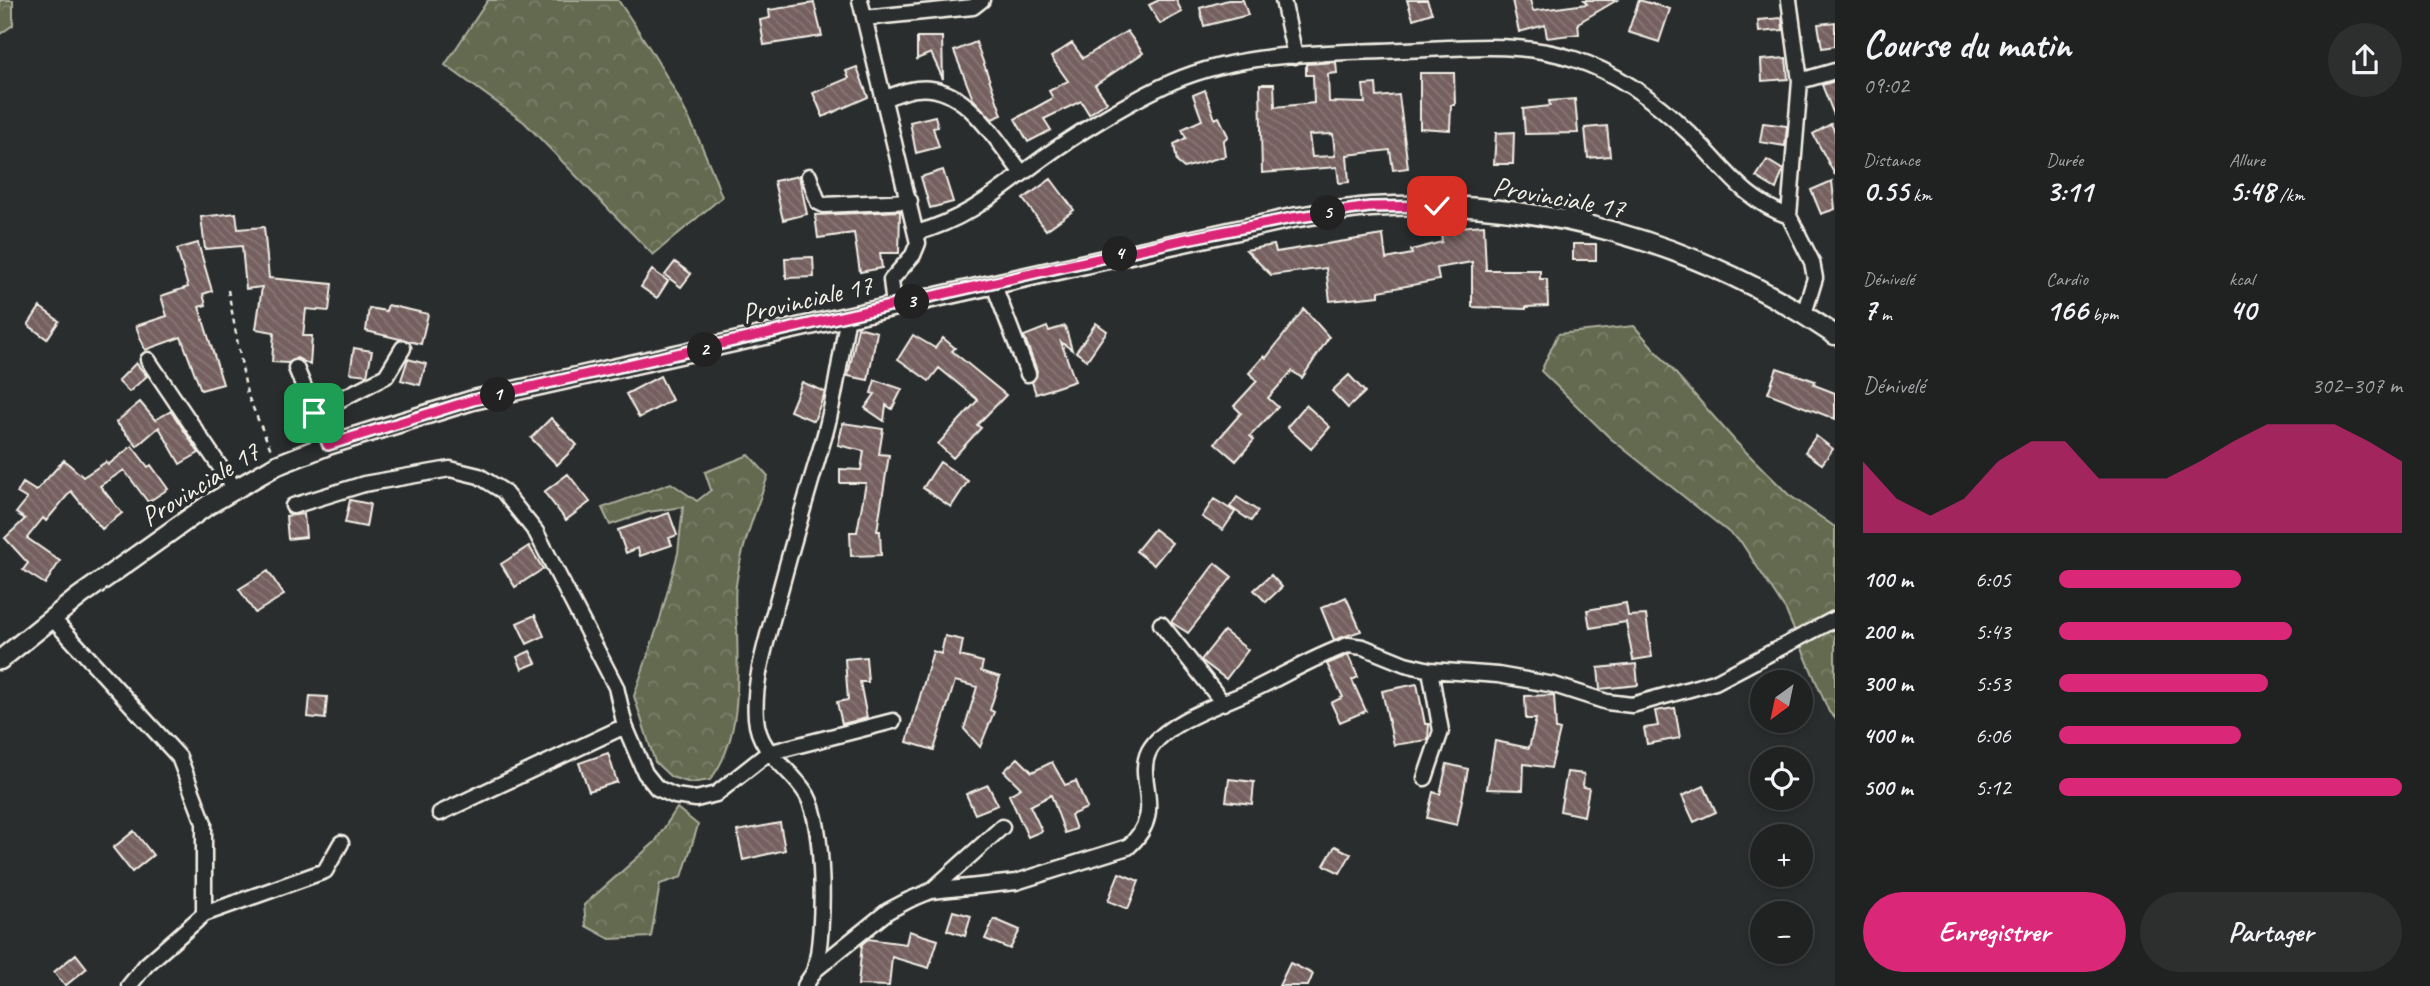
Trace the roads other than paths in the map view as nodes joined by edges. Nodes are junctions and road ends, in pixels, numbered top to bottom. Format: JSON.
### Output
{"nodes":[{"id":1,"x":860,"y":0,"type":"edge"},
{"id":2,"x":982,"y":0,"type":"edge"},
{"id":3,"x":1283,"y":0,"type":"edge"},
{"id":4,"x":1789,"y":0,"type":"edge"},
{"id":5,"x":864,"y":18,"type":"junction"},
{"id":6,"x":1295,"y":55,"type":"junction"},
{"id":7,"x":1835,"y":71,"type":"edge"},
{"id":8,"x":1800,"y":81,"type":"junction"},
{"id":9,"x":885,"y":97,"type":"junction"},
{"id":10,"x":1022,"y":173,"type":"junction"},
{"id":11,"x":810,"y":176,"type":"dead end"},
{"id":12,"x":910,"y":201,"type":"junction"},
{"id":13,"x":1789,"y":216,"type":"junction"},
{"id":14,"x":916,"y":233,"type":"junction"},
{"id":15,"x":993,"y":283,"type":"junction"},
{"id":16,"x":894,"y":306,"type":"junction"},
{"id":17,"x":1804,"y":314,"type":"junction"},
{"id":18,"x":848,"y":316,"type":"junction"},
{"id":19,"x":1835,"y":335,"type":"edge"},
{"id":20,"x":403,"y":348,"type":"dead end"},
{"id":21,"x":148,"y":360,"type":"dead end"},
{"id":22,"x":296,"y":368,"type":"dead end"},
{"id":23,"x":1028,"y":374,"type":"dead end"},
{"id":24,"x":314,"y":413,"type":"junction"},
{"id":25,"x":328,"y":445,"type":"junction"},
{"id":26,"x":235,"y":489,"type":"junction"},
{"id":27,"x":293,"y":506,"type":"dead end"},
{"id":28,"x":52,"y":618,"type":"junction"},
{"id":29,"x":1835,"y":619,"type":"edge"},
{"id":30,"x":1161,"y":624,"type":"dead end"},
{"id":31,"x":0,"y":660,"type":"edge"},
{"id":32,"x":1430,"y":670,"type":"junction"},
{"id":33,"x":1223,"y":703,"type":"junction"},
{"id":34,"x":893,"y":721,"type":"dead end"},
{"id":35,"x":625,"y":726,"type":"junction"},
{"id":36,"x":768,"y":753,"type":"junction"},
{"id":37,"x":1425,"y":778,"type":"dead end"},
{"id":38,"x":440,"y":813,"type":"dead end"},
{"id":39,"x":1002,"y":827,"type":"dead end"},
{"id":40,"x":341,"y":843,"type":"dead end"},
{"id":41,"x":931,"y":891,"type":"junction"},
{"id":42,"x":204,"y":914,"type":"junction"},
{"id":43,"x":815,"y":970,"type":"junction"},
{"id":44,"x":129,"y":986,"type":"edge"},
{"id":45,"x":805,"y":986,"type":"edge"}],
"edges":[{"from":1,"to":5,"type":"street"},
{"from":2,"to":5,"type":"street"},
{"from":3,"to":6,"type":"street"},
{"from":4,"to":8,"type":"street"},
{"from":5,"to":9,"type":"street"},
{"from":6,"to":10,"type":"street"},
{"from":6,"to":13,"type":"street"},
{"from":7,"to":8,"type":"street"},
{"from":8,"to":13,"type":"street"},
{"from":9,"to":10,"type":"street"},
{"from":9,"to":12,"type":"street"},
{"from":10,"to":14,"type":"street"},
{"from":11,"to":12,"type":"street"},
{"from":12,"to":14,"type":"street"},
{"from":13,"to":17,"type":"street"},
{"from":14,"to":16,"type":"street"},
{"from":15,"to":16,"type":"main road","name":"Provinciale 17"},
{"from":15,"to":17,"type":"main road","name":"Provinciale 17"},
{"from":15,"to":23,"type":"street"},
{"from":16,"to":18,"type":"main road","name":"Provinciale 17"},
{"from":17,"to":19,"type":"main road","name":"Provinciale 17"},
{"from":18,"to":25,"type":"main road","name":"Provinciale 17"},
{"from":18,"to":36,"type":"street"},
{"from":20,"to":24,"type":"street"},
{"from":21,"to":26,"type":"street"},
{"from":22,"to":24,"type":"street"},
{"from":24,"to":25,"type":"street"},
{"from":25,"to":26,"type":"main road","name":"Provinciale 17"},
{"from":26,"to":28,"type":"main road","name":"Provinciale 17"},
{"from":27,"to":35,"type":"street"},
{"from":28,"to":31,"type":"main road","name":"Provinciale 17"},
{"from":28,"to":42,"type":"street"},
{"from":29,"to":32,"type":"street"},
{"from":30,"to":33,"type":"street"},
{"from":32,"to":33,"type":"street"},
{"from":32,"to":37,"type":"street"},
{"from":33,"to":41,"type":"street"},
{"from":34,"to":36,"type":"street"},
{"from":35,"to":36,"type":"street"},
{"from":35,"to":38,"type":"street"},
{"from":36,"to":43,"type":"street"},
{"from":39,"to":41,"type":"street"},
{"from":40,"to":42,"type":"street"},
{"from":41,"to":43,"type":"street"},
{"from":42,"to":44,"type":"street"},
{"from":43,"to":45,"type":"street"}]}
